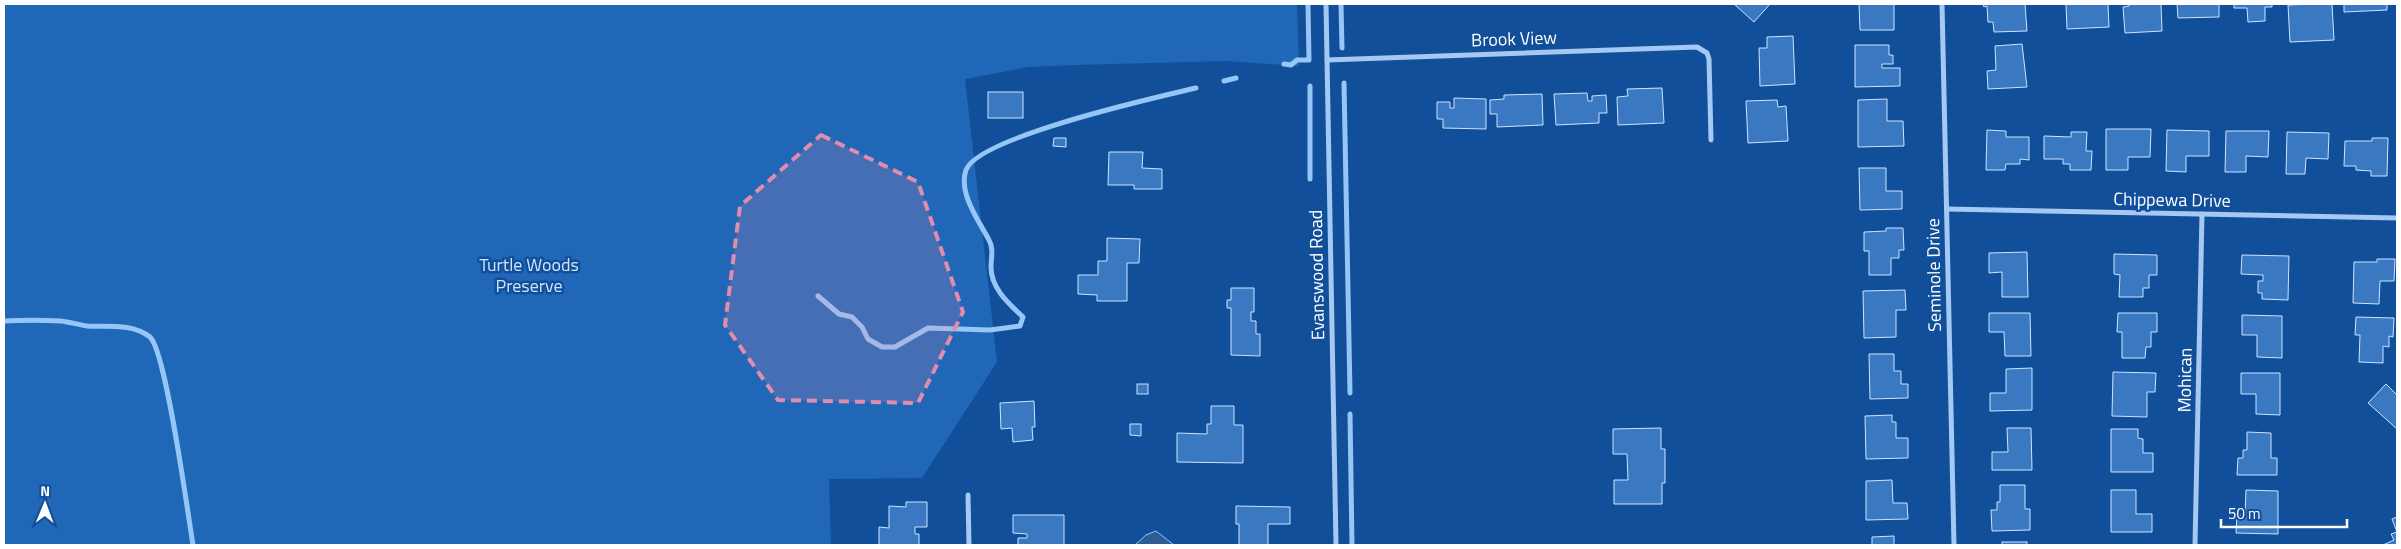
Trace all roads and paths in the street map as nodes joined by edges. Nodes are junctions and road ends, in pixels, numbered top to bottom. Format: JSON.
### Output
{"nodes":[{"id":1,"x":1326,"y":4,"type":"edge"},
{"id":2,"x":1942,"y":4,"type":"edge"},
{"id":3,"x":1327,"y":60,"type":"junction"},
{"id":4,"x":1711,"y":140,"type":"dead end"},
{"id":5,"x":1947,"y":209,"type":"junction"},
{"id":6,"x":2202,"y":214,"type":"junction"},
{"id":7,"x":2397,"y":218,"type":"edge"},
{"id":8,"x":968,"y":495,"type":"dead end"},
{"id":9,"x":969,"y":545,"type":"edge"},
{"id":10,"x":1336,"y":545,"type":"edge"},
{"id":11,"x":1954,"y":545,"type":"edge"},
{"id":12,"x":2195,"y":545,"type":"edge"}],
"edges":[{"from":1,"to":3,"type":"street","name":"Evanswood Road"},
{"from":2,"to":5,"type":"street","name":"Seminole Drive"},
{"from":3,"to":4,"type":"street","name":"Brook View"},
{"from":3,"to":10,"type":"street","name":"Evanswood Road"},
{"from":5,"to":6,"type":"street","name":"Chippewa Drive"},
{"from":5,"to":11,"type":"street","name":"Seminole Drive"},
{"from":6,"to":7,"type":"street","name":"Chippewa Drive"},
{"from":6,"to":12,"type":"street","name":"Mohican"},
{"from":8,"to":9,"type":"street"}]}
